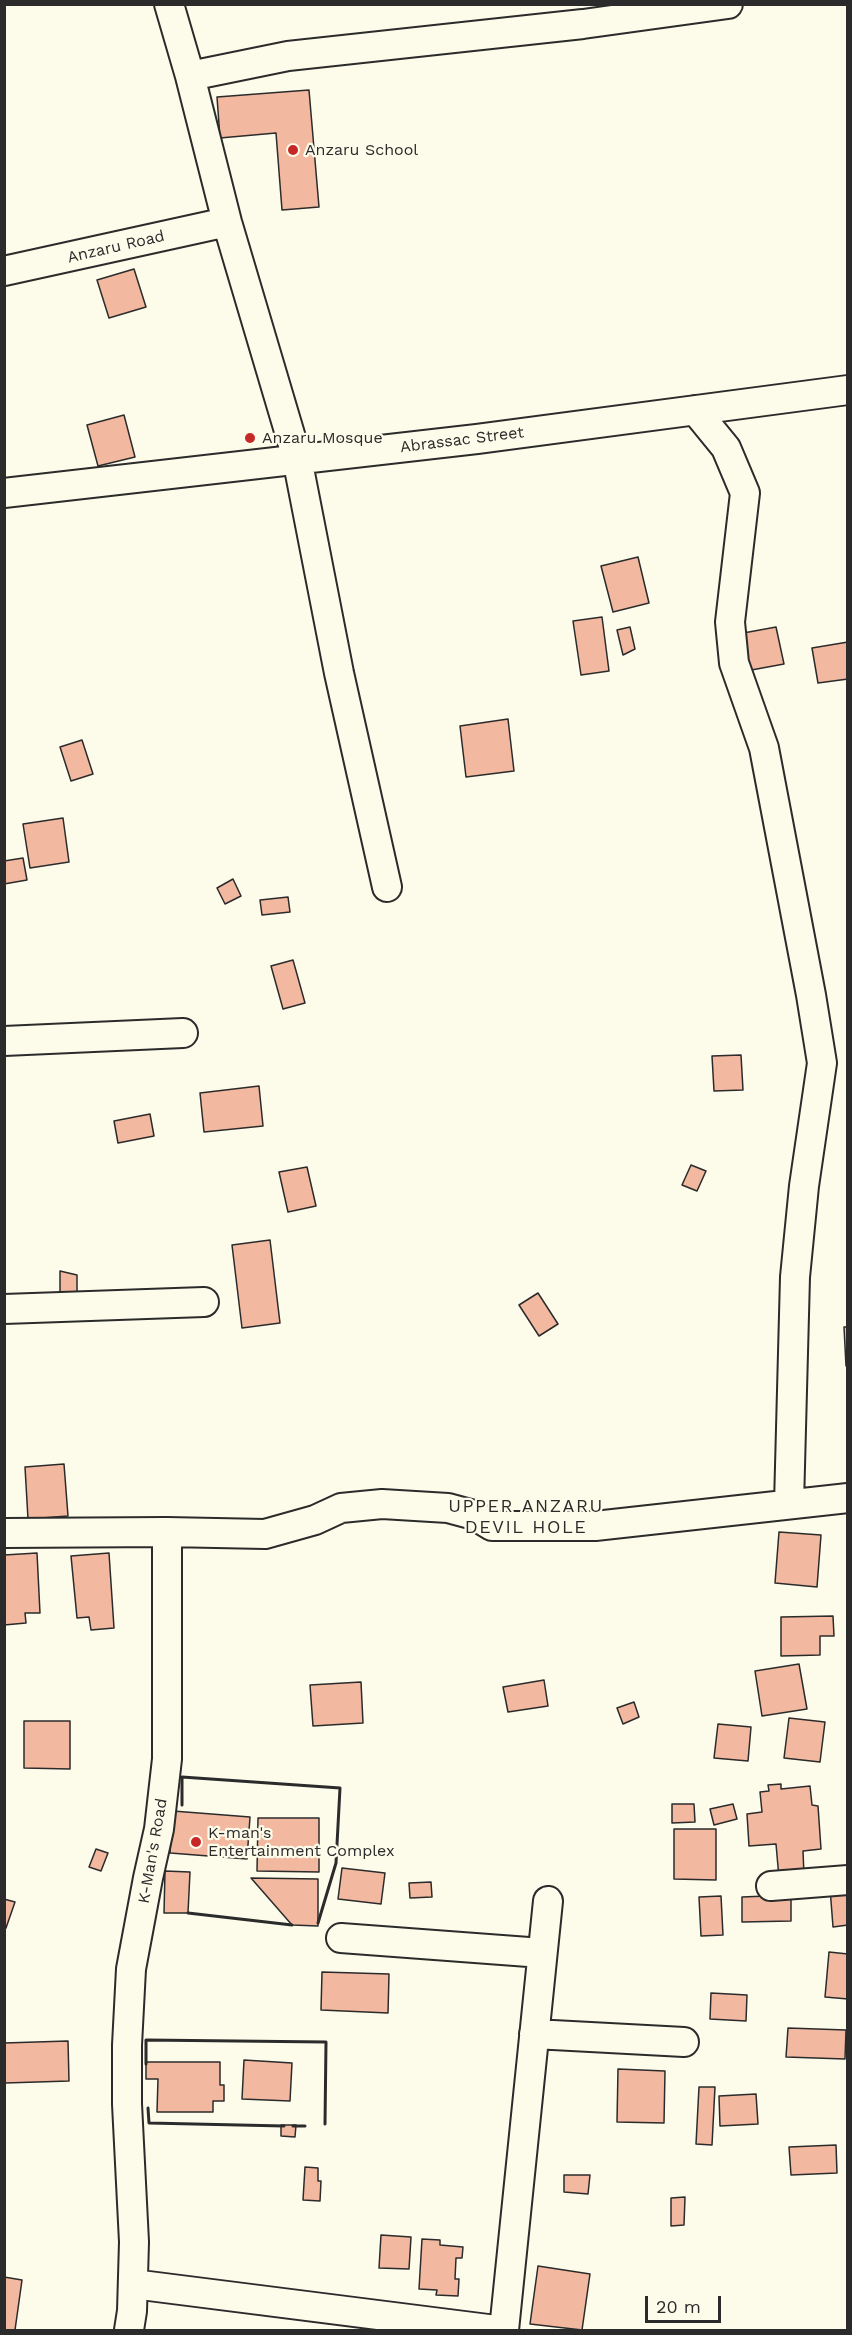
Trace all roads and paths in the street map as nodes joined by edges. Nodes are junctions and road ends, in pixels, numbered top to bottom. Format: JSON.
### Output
{"nodes":[{"id":1,"x":169,"y":4,"type":"edge"},
{"id":2,"x":728,"y":4,"type":"edge"},
{"id":3,"x":190,"y":75,"type":"junction"},
{"id":4,"x":227,"y":222,"type":"junction"},
{"id":5,"x":4,"y":271,"type":"edge"},
{"id":6,"x":848,"y":390,"type":"edge"},
{"id":7,"x":695,"y":410,"type":"junction"},
{"id":8,"x":297,"y":458,"type":"junction"},
{"id":9,"x":4,"y":493,"type":"edge"},
{"id":10,"x":387,"y":887,"type":"dead end"},
{"id":11,"x":183,"y":1033,"type":"dead end"},
{"id":12,"x":4,"y":1041,"type":"edge"},
{"id":13,"x":204,"y":1302,"type":"dead end"},
{"id":14,"x":4,"y":1309,"type":"edge"},
{"id":15,"x":848,"y":1498,"type":"edge"},
{"id":16,"x":789,"y":1504,"type":"junction"},
{"id":17,"x":167,"y":1532,"type":"junction"},
{"id":18,"x":4,"y":1533,"type":"edge"},
{"id":19,"x":848,"y":1880,"type":"edge"},
{"id":20,"x":771,"y":1886,"type":"dead end"},
{"id":21,"x":548,"y":1901,"type":"dead end"},
{"id":22,"x":340,"y":1938,"type":"dead end"},
{"id":23,"x":542,"y":1953,"type":"junction"},
{"id":24,"x":534,"y":2034,"type":"junction"},
{"id":25,"x":684,"y":2042,"type":"dead end"},
{"id":26,"x":133,"y":2284,"type":"junction"},
{"id":27,"x":129,"y":2331,"type":"edge"},
{"id":28,"x":496,"y":2331,"type":"edge"},
{"id":29,"x":504,"y":2331,"type":"edge"}],
"edges":[{"from":1,"to":3,"type":"street"},
{"from":2,"to":3,"type":"street"},
{"from":3,"to":4,"type":"street"},
{"from":4,"to":5,"type":"street","name":"Anzaru Road"},
{"from":4,"to":8,"type":"street"},
{"from":6,"to":7,"type":"street","name":"Abrassac Street"},
{"from":7,"to":8,"type":"street","name":"Abrassac Street"},
{"from":7,"to":16,"type":"street"},
{"from":8,"to":9,"type":"street","name":"Abrassac Street"},
{"from":8,"to":10,"type":"street"},
{"from":11,"to":12,"type":"street"},
{"from":13,"to":14,"type":"street"},
{"from":15,"to":16,"type":"street"},
{"from":16,"to":17,"type":"street"},
{"from":17,"to":18,"type":"street"},
{"from":17,"to":26,"type":"street","name":"K-Man's Road"},
{"from":19,"to":20,"type":"street"},
{"from":21,"to":23,"type":"street"},
{"from":22,"to":23,"type":"street"},
{"from":23,"to":24,"type":"street"},
{"from":24,"to":25,"type":"street"},
{"from":24,"to":29,"type":"street"},
{"from":26,"to":27,"type":"street","name":"K-Man's Road"},
{"from":26,"to":28,"type":"street"}]}
